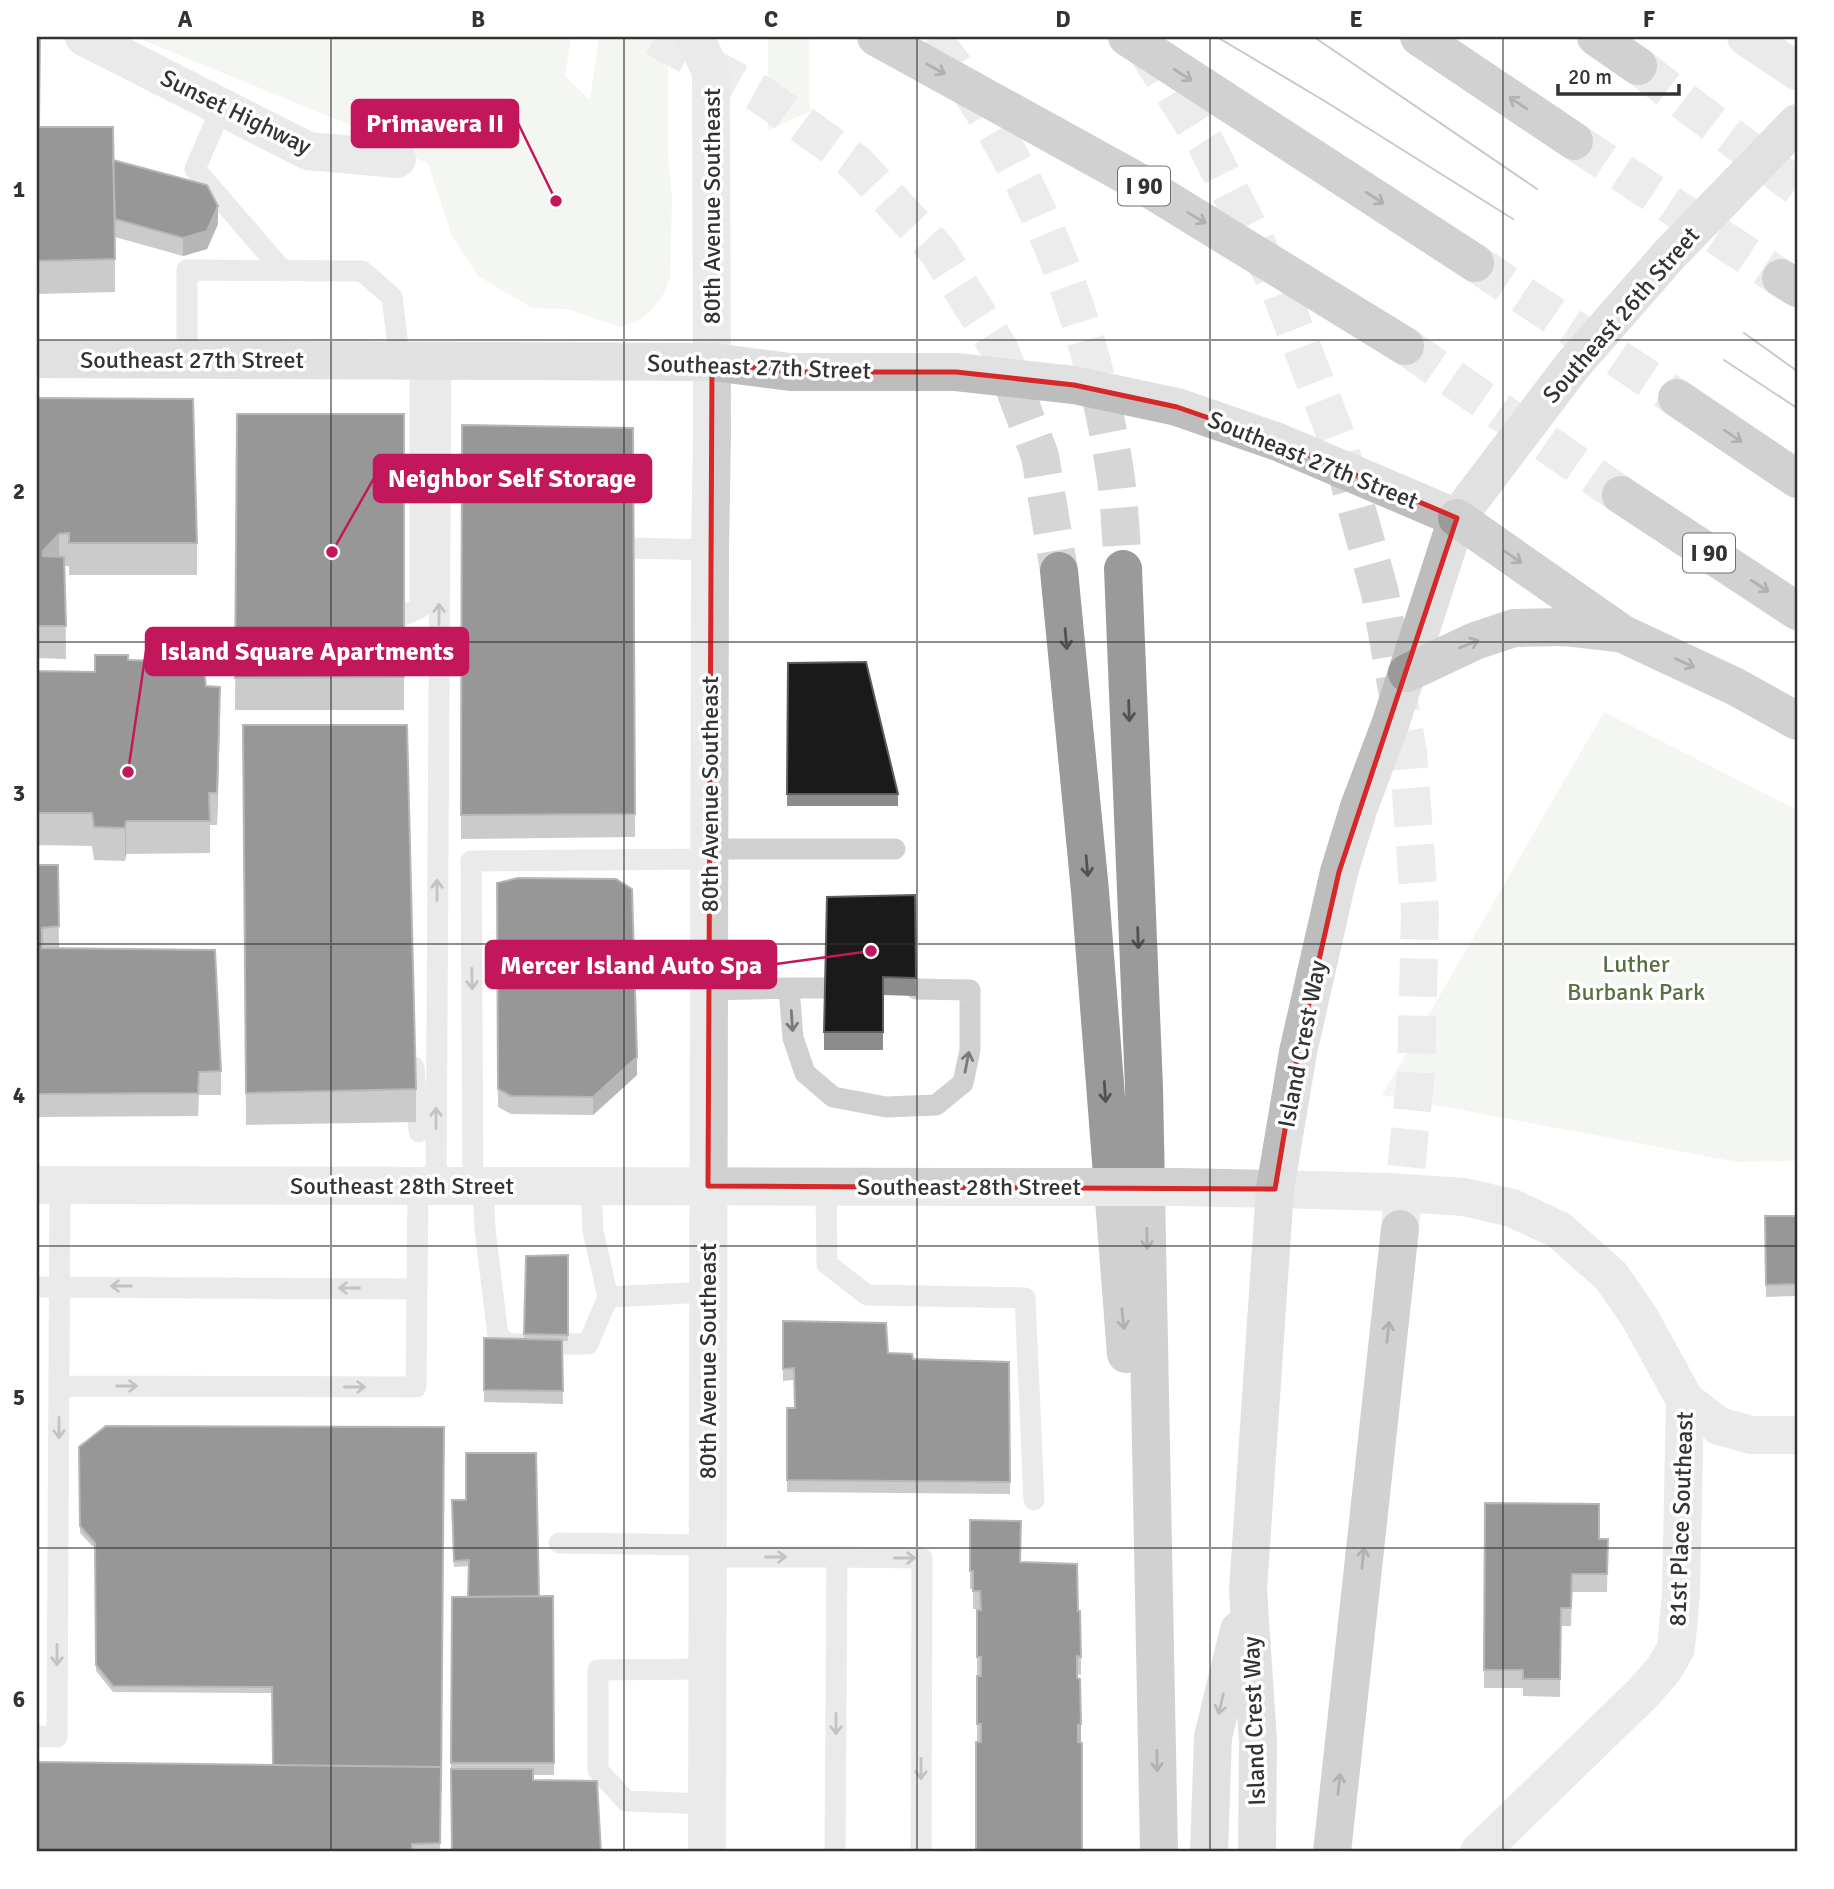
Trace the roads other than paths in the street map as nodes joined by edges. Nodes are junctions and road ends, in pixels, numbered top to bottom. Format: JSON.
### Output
{"nodes":[{"id":1,"x":84,"y":37,"type":"edge"},
{"id":2,"x":695,"y":37,"type":"edge"},
{"id":3,"x":876,"y":37,"type":"edge"},
{"id":4,"x":1127,"y":37,"type":"edge"},
{"id":5,"x":1419,"y":37,"type":"edge"},
{"id":6,"x":1596,"y":37,"type":"edge"},
{"id":7,"x":1746,"y":37,"type":"edge"},
{"id":8,"x":717,"y":54,"type":"edge"},
{"id":9,"x":1638,"y":66,"type":"tunnel mouth"},
{"id":10,"x":1797,"y":71,"type":"edge"},
{"id":11,"x":222,"y":107,"type":"junction"},
{"id":12,"x":1797,"y":123,"type":"edge"},
{"id":13,"x":1574,"y":141,"type":"tunnel mouth"},
{"id":14,"x":397,"y":159,"type":"dead end"},
{"id":15,"x":1475,"y":263,"type":"tunnel mouth"},
{"id":16,"x":283,"y":271,"type":"junction"},
{"id":17,"x":1405,"y":346,"type":"tunnel mouth"},
{"id":18,"x":37,"y":359,"type":"edge"},
{"id":19,"x":187,"y":360,"type":"junction"},
{"id":20,"x":420,"y":362,"type":"junction"},
{"id":21,"x":712,"y":362,"type":"junction"},
{"id":22,"x":1677,"y":398,"type":"tunnel mouth"},
{"id":23,"x":1797,"y":479,"type":"edge"},
{"id":24,"x":1621,"y":495,"type":"tunnel mouth"},
{"id":25,"x":1457,"y":518,"type":"junction"},
{"id":26,"x":594,"y":538,"type":"edge"},
{"id":27,"x":710,"y":550,"type":"junction"},
{"id":28,"x":1123,"y":569,"type":"tunnel mouth"},
{"id":29,"x":1059,"y":571,"type":"tunnel mouth"},
{"id":30,"x":1797,"y":611,"type":"edge"},
{"id":31,"x":404,"y":615,"type":"edge"},
{"id":32,"x":1623,"y":634,"type":"junction"},
{"id":33,"x":1407,"y":673,"type":"junction"},
{"id":34,"x":1797,"y":721,"type":"edge"},
{"id":35,"x":895,"y":849,"type":"dead end"},
{"id":36,"x":710,"y":854,"type":"junction"},
{"id":37,"x":789,"y":988,"type":"junction"},
{"id":38,"x":825,"y":988,"type":"edge"},
{"id":39,"x":916,"y":989,"type":"edge"},
{"id":40,"x":709,"y":990,"type":"junction"},
{"id":41,"x":414,"y":1067,"type":"edge"},
{"id":42,"x":419,"y":1132,"type":"edge"},
{"id":43,"x":48,"y":1185,"type":"edge"},
{"id":44,"x":427,"y":1186,"type":"junction"},
{"id":45,"x":478,"y":1186,"type":"junction"},
{"id":46,"x":591,"y":1186,"type":"junction"},
{"id":47,"x":708,"y":1186,"type":"junction"},
{"id":48,"x":825,"y":1186,"type":"junction"},
{"id":49,"x":1275,"y":1189,"type":"junction"},
{"id":50,"x":1400,"y":1229,"type":"tunnel mouth"},
{"id":51,"x":59,"y":1286,"type":"junction"},
{"id":52,"x":37,"y":1287,"type":"edge"},
{"id":53,"x":417,"y":1289,"type":"junction"},
{"id":54,"x":708,"y":1292,"type":"junction"},
{"id":55,"x":608,"y":1297,"type":"junction"},
{"id":56,"x":59,"y":1386,"type":"junction"},
{"id":57,"x":1685,"y":1399,"type":"junction"},
{"id":58,"x":1797,"y":1435,"type":"edge"},
{"id":59,"x":1034,"y":1500,"type":"dead end"},
{"id":60,"x":559,"y":1543,"type":"dead end"},
{"id":61,"x":707,"y":1551,"type":"junction"},
{"id":62,"x":837,"y":1557,"type":"junction"},
{"id":63,"x":1248,"y":1590,"type":"junction"},
{"id":64,"x":1154,"y":1644,"type":"junction"},
{"id":65,"x":707,"y":1669,"type":"junction"},
{"id":66,"x":37,"y":1737,"type":"edge"},
{"id":67,"x":707,"y":1804,"type":"junction"},
{"id":68,"x":707,"y":1852,"type":"edge"},
{"id":69,"x":835,"y":1852,"type":"edge"},
{"id":70,"x":920,"y":1852,"type":"edge"},
{"id":71,"x":1159,"y":1852,"type":"edge"},
{"id":72,"x":1209,"y":1852,"type":"edge"},
{"id":73,"x":1257,"y":1852,"type":"edge"},
{"id":74,"x":1332,"y":1852,"type":"edge"},
{"id":75,"x":1479,"y":1852,"type":"edge"}],
"edges":[{"from":1,"to":11,"type":"street","name":"Sunset Highway"},
{"from":2,"to":8,"type":"street","name":"80th Avenue Southeast","bridge":true},
{"from":3,"to":17,"type":"highway","number":"I 90","one_way":true},
{"from":4,"to":15,"type":"highway","one_way":true},
{"from":13,"to":5,"type":"highway","one_way":true},
{"from":6,"to":9,"type":"highway"},
{"from":7,"to":10,"type":"street"},
{"from":8,"to":21,"type":"street","name":"80th Avenue Southeast"},
{"from":11,"to":14,"type":"street","name":"Sunset Highway"},
{"from":11,"to":16,"type":"lane"},
{"from":12,"to":25,"type":"main road","name":"Southeast 26th Street"},
{"from":16,"to":19,"type":"lane"},
{"from":16,"to":20,"type":"lane"},
{"from":18,"to":19,"type":"main road","name":"Southeast 27th Street"},
{"from":19,"to":20,"type":"main road","name":"Southeast 27th Street"},
{"from":20,"to":21,"type":"main road","name":"Southeast 27th Street"},
{"from":20,"to":31,"type":"lane"},
{"from":44,"to":20,"type":"lane","one_way":true},
{"from":21,"to":25,"type":"main road","name":"Southeast 27th Street"},
{"from":21,"to":27,"type":"street","name":"80th Avenue Southeast"},
{"from":22,"to":23,"type":"highway","one_way":true},
{"from":24,"to":30,"type":"highway","number":"I 90","one_way":true},
{"from":25,"to":32,"type":"highway","one_way":true},
{"from":25,"to":33,"type":"main road","name":"Island Crest Way"},
{"from":26,"to":27,"type":"lane"},
{"from":27,"to":36,"type":"street","name":"80th Avenue Southeast"},
{"from":28,"to":64,"type":"highway","one_way":true},
{"from":29,"to":64,"type":"highway","one_way":true},
{"from":33,"to":32,"type":"highway","one_way":true},
{"from":32,"to":34,"type":"highway","one_way":true},
{"from":33,"to":49,"type":"main road","name":"Island Crest Way"},
{"from":35,"to":36,"type":"lane"},
{"from":36,"to":40,"type":"street","name":"80th Avenue Southeast"},
{"from":36,"to":45,"type":"lane","one_way":true},
{"from":37,"to":38,"type":"lane"},
{"from":37,"to":39,"type":"lane","one_way":true},
{"from":37,"to":40,"type":"lane"},
{"from":40,"to":47,"type":"street","name":"80th Avenue Southeast"},
{"from":41,"to":42,"type":"lane"},
{"from":43,"to":44,"type":"street","name":"Southeast 28th Street"},
{"from":43,"to":51,"type":"lane"},
{"from":44,"to":45,"type":"street","name":"Southeast 28th Street"},
{"from":44,"to":53,"type":"lane"},
{"from":45,"to":46,"type":"street","name":"Southeast 28th Street"},
{"from":45,"to":55,"type":"lane"},
{"from":46,"to":47,"type":"street","name":"Southeast 28th Street"},
{"from":46,"to":55,"type":"lane"},
{"from":47,"to":48,"type":"street","name":"Southeast 28th Street"},
{"from":47,"to":54,"type":"street","name":"80th Avenue Southeast"},
{"from":48,"to":49,"type":"street","name":"Southeast 28th Street","bridge":true},
{"from":48,"to":59,"type":"lane"},
{"from":49,"to":57,"type":"street","name":"Southeast 28th Street"},
{"from":49,"to":63,"type":"main road","name":"Island Crest Way"},
{"from":74,"to":50,"type":"highway","one_way":true},
{"from":51,"to":52,"type":"lane"},
{"from":53,"to":51,"type":"lane","one_way":true},
{"from":51,"to":56,"type":"lane"},
{"from":56,"to":53,"type":"lane","one_way":true},
{"from":54,"to":55,"type":"lane"},
{"from":54,"to":61,"type":"street","name":"80th Avenue Southeast"},
{"from":56,"to":66,"type":"lane","one_way":true},
{"from":57,"to":58,"type":"street","name":"Southeast 28th Street"},
{"from":57,"to":75,"type":"street","name":"81st Place Southeast"},
{"from":60,"to":61,"type":"lane"},
{"from":61,"to":62,"type":"lane","one_way":true},
{"from":61,"to":65,"type":"street","name":"80th Avenue Southeast"},
{"from":62,"to":69,"type":"lane","one_way":true},
{"from":62,"to":70,"type":"lane","one_way":true},
{"from":63,"to":72,"type":"main road","name":"Island Crest Way","one_way":true},
{"from":63,"to":73,"type":"main road","name":"Island Crest Way"},
{"from":64,"to":71,"type":"highway","one_way":true},
{"from":65,"to":67,"type":"street","name":"80th Avenue Southeast"},
{"from":65,"to":67,"type":"lane"},
{"from":67,"to":68,"type":"street","name":"80th Avenue Southeast"}]}
